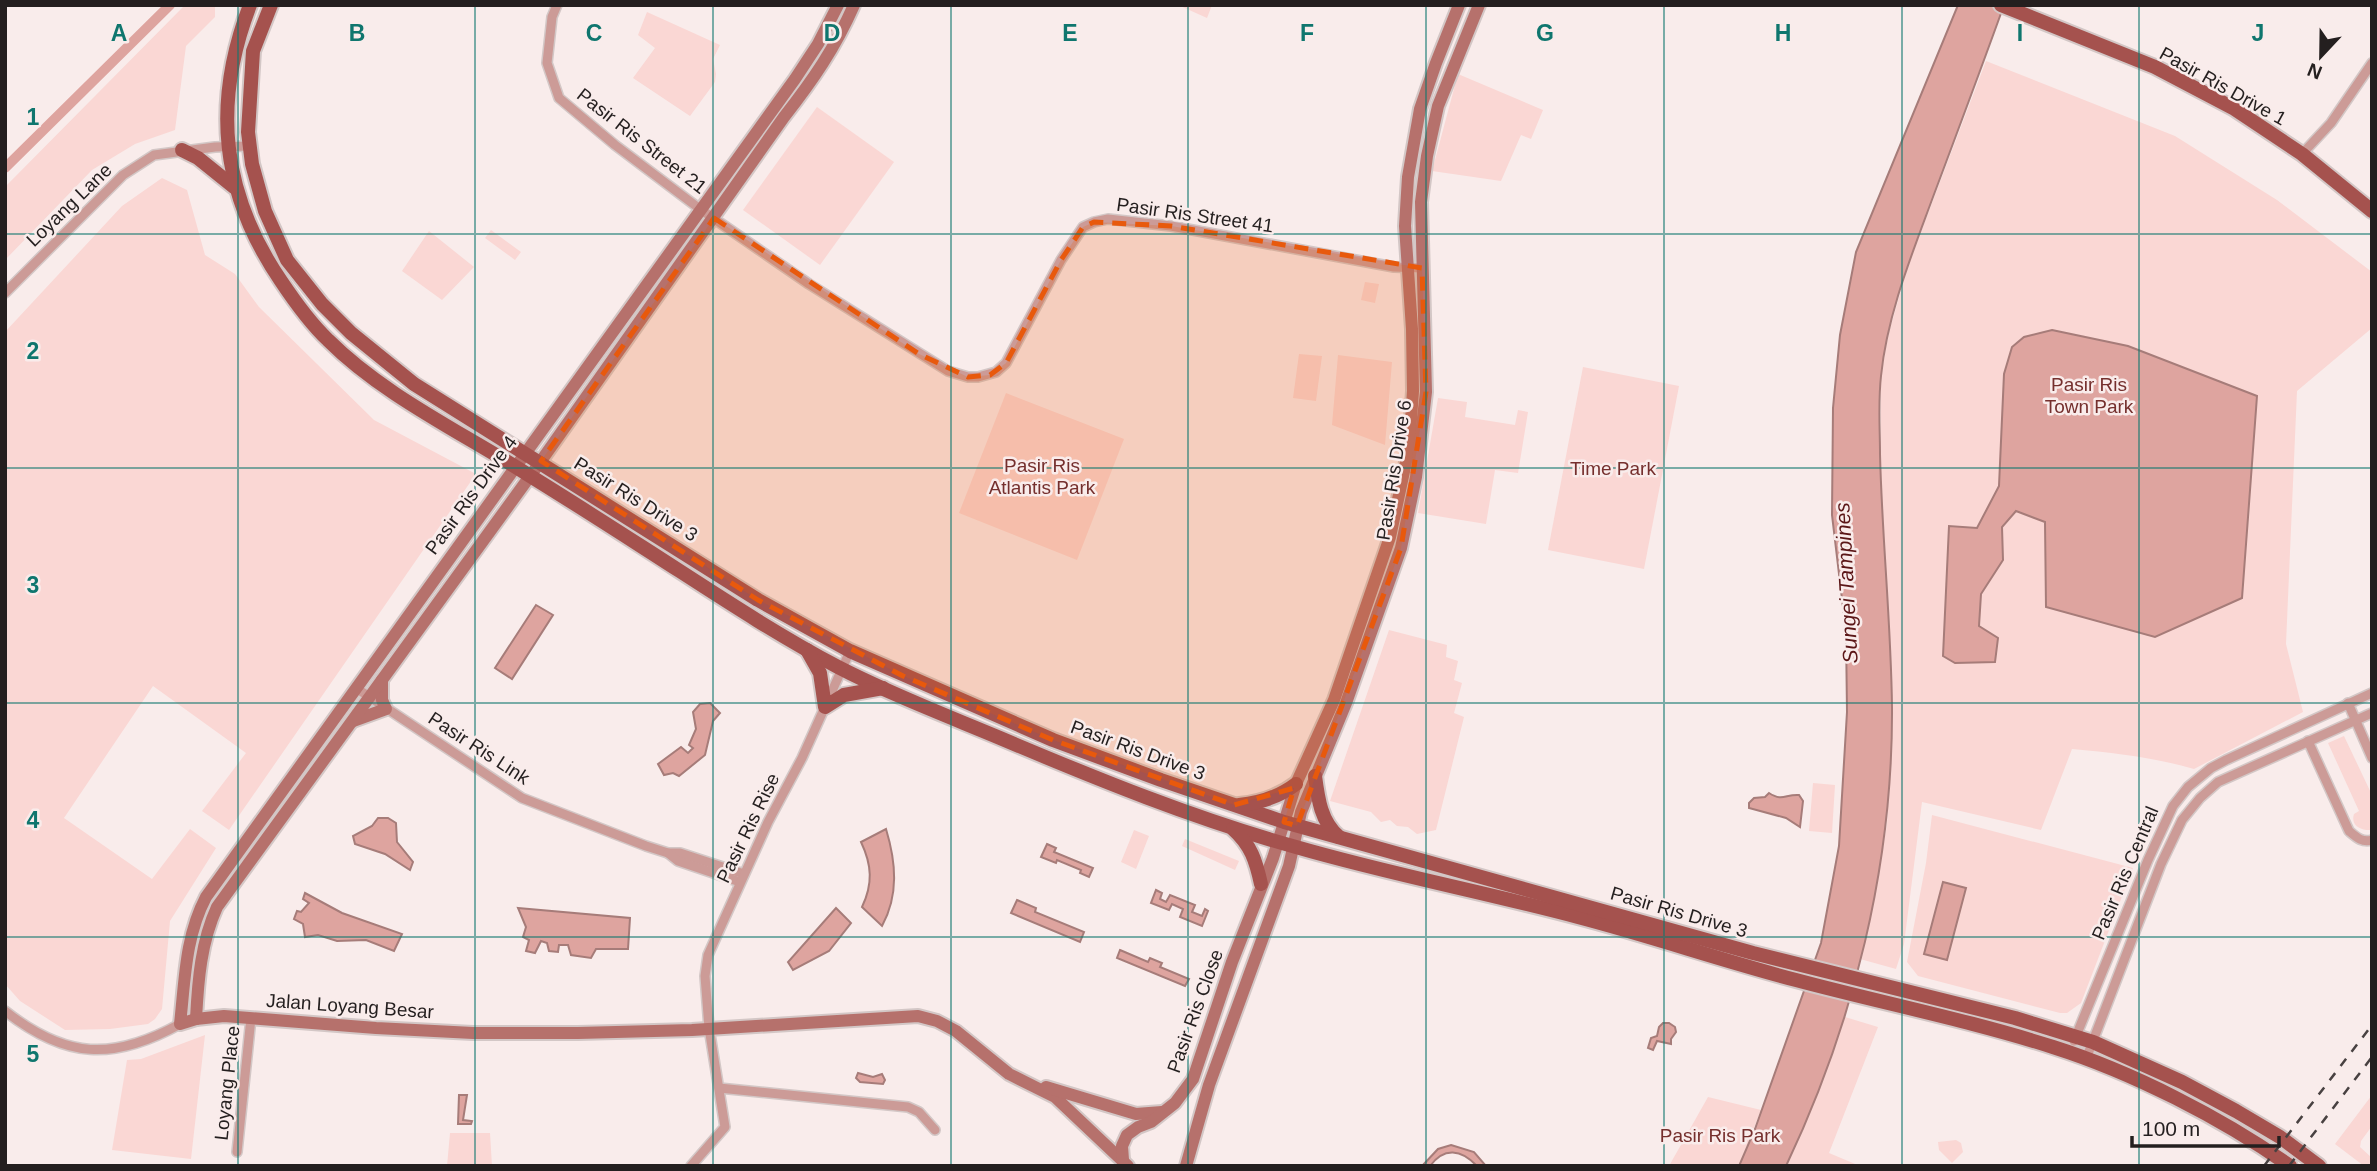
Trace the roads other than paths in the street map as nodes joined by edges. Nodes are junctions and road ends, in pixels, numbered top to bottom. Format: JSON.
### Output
{"nodes":[{"id":1,"x":250,"y":5,"type":"edge"},
{"id":2,"x":271,"y":5,"type":"edge"},
{"id":3,"x":557,"y":5,"type":"edge"},
{"id":4,"x":838,"y":5,"type":"edge"},
{"id":5,"x":854,"y":5,"type":"edge"},
{"id":6,"x":1459,"y":5,"type":"edge"},
{"id":7,"x":1479,"y":5,"type":"edge"},
{"id":8,"x":2010,"y":7,"type":"edge"},
{"id":9,"x":2372,"y":63,"type":"edge"},
{"id":10,"x":229,"y":146,"type":"junction"},
{"id":11,"x":249,"y":146,"type":"junction"},
{"id":12,"x":181,"y":150,"type":"junction"},
{"id":13,"x":2305,"y":152,"type":"junction"},
{"id":14,"x":234,"y":187,"type":"junction"},
{"id":15,"x":2372,"y":198,"type":"edge"},
{"id":16,"x":700,"y":209,"type":"junction"},
{"id":17,"x":2372,"y":211,"type":"edge"},
{"id":18,"x":714,"y":218,"type":"junction"},
{"id":19,"x":1415,"y":268,"type":"junction"},
{"id":20,"x":5,"y":293,"type":"edge"},
{"id":21,"x":525,"y":452,"type":"junction"},
{"id":22,"x":541,"y":461,"type":"junction"},
{"id":23,"x":515,"y":466,"type":"junction"},
{"id":24,"x":530,"y":476,"type":"junction"},
{"id":25,"x":805,"y":648,"type":"junction"},
{"id":26,"x":850,"y":651,"type":"junction"},
{"id":27,"x":841,"y":668,"type":"junction"},
{"id":28,"x":383,"y":680,"type":"junction"},
{"id":29,"x":356,"y":688,"type":"junction"},
{"id":30,"x":884,"y":688,"type":"junction"},
{"id":31,"x":2372,"y":693,"type":"edge"},
{"id":32,"x":370,"y":697,"type":"junction"},
{"id":33,"x":2348,"y":704,"type":"junction"},
{"id":34,"x":825,"y":707,"type":"junction"},
{"id":35,"x":386,"y":709,"type":"junction"},
{"id":36,"x":2372,"y":713,"type":"edge"},
{"id":37,"x":2356,"y":720,"type":"junction"},
{"id":38,"x":351,"y":722,"type":"junction"},
{"id":39,"x":2308,"y":741,"type":"junction"},
{"id":40,"x":2372,"y":758,"type":"edge"},
{"id":41,"x":1315,"y":776,"type":"junction"},
{"id":42,"x":1296,"y":784,"type":"junction"},
{"id":43,"x":1234,"y":805,"type":"junction"},
{"id":44,"x":1290,"y":824,"type":"junction"},
{"id":45,"x":1229,"y":825,"type":"junction"},
{"id":46,"x":1340,"y":838,"type":"junction"},
{"id":47,"x":2372,"y":841,"type":"edge"},
{"id":48,"x":1278,"y":842,"type":"junction"},
{"id":49,"x":1293,"y":846,"type":"junction"},
{"id":50,"x":742,"y":878,"type":"junction"},
{"id":51,"x":1261,"y":884,"type":"junction"},
{"id":52,"x":1238,"y":945,"type":"junction"},
{"id":53,"x":1257,"y":953,"type":"junction"},
{"id":54,"x":1858,"y":978,"type":"junction"},
{"id":55,"x":198,"y":986,"type":"junction"},
{"id":56,"x":1854,"y":995,"type":"junction"},
{"id":57,"x":5,"y":1011,"type":"edge"},
{"id":58,"x":224,"y":1016,"type":"junction"},
{"id":59,"x":251,"y":1018,"type":"junction"},
{"id":60,"x":196,"y":1019,"type":"junction"},
{"id":61,"x":180,"y":1024,"type":"junction"},
{"id":62,"x":709,"y":1028,"type":"junction"},
{"id":63,"x":2076,"y":1036,"type":"junction"},
{"id":64,"x":2093,"y":1042,"type":"junction"},
{"id":65,"x":2070,"y":1053,"type":"junction"},
{"id":66,"x":2086,"y":1059,"type":"junction"},
{"id":67,"x":1025,"y":1081,"type":"junction"},
{"id":68,"x":719,"y":1087,"type":"junction"},
{"id":69,"x":1102,"y":1104,"type":"junction"},
{"id":70,"x":1162,"y":1112,"type":"junction"},
{"id":71,"x":935,"y":1130,"type":"dead end"},
{"id":72,"x":1092,"y":1130,"type":"junction"},
{"id":73,"x":237,"y":1152,"type":"dead end"},
{"id":74,"x":1125,"y":1163,"type":"edge"},
{"id":75,"x":691,"y":1166,"type":"edge"},
{"id":76,"x":1186,"y":1166,"type":"edge"},
{"id":77,"x":2290,"y":1166,"type":"edge"},
{"id":78,"x":2319,"y":1166,"type":"edge"}],
"edges":[{"from":1,"to":10,"type":"main road","name":"Pasir Ris Drive 3"},
{"from":2,"to":11,"type":"main road","name":"Pasir Ris Drive 3"},
{"from":3,"to":16,"type":"street","name":"Pasir Ris Street 21"},
{"from":4,"to":16,"type":"street","name":"Pasir Ris Drive 4"},
{"from":5,"to":18,"type":"street","name":"Pasir Ris Drive 4"},
{"from":6,"to":19,"type":"street","name":"Pasir Ris Drive 6"},
{"from":7,"to":19,"type":"street","name":"Pasir Ris Drive 6"},
{"from":8,"to":13,"type":"main road","name":"Pasir Ris Drive 1"},
{"from":9,"to":13,"type":"street"},
{"from":10,"to":11,"type":"street","name":"Loyang Lane"},
{"from":10,"to":12,"type":"street","name":"Loyang Lane"},
{"from":10,"to":14,"type":"main road","name":"Pasir Ris Drive 3"},
{"from":11,"to":21,"type":"main road","name":"Pasir Ris Drive 3"},
{"from":12,"to":14,"type":"main road"},
{"from":12,"to":20,"type":"street","name":"Loyang Lane"},
{"from":13,"to":15,"type":"main road","name":"Pasir Ris Drive 1"},
{"from":13,"to":17,"type":"main road","name":"Pasir Ris Drive 1"},
{"from":14,"to":23,"type":"main road","name":"Pasir Ris Drive 3"},
{"from":16,"to":18,"type":"street","name":"Pasir Ris Street 21"},
{"from":16,"to":21,"type":"street","name":"Pasir Ris Drive 4"},
{"from":18,"to":19,"type":"street","name":"Pasir Ris Street 41"},
{"from":18,"to":22,"type":"street","name":"Pasir Ris Drive 4"},
{"from":19,"to":41,"type":"street","name":"Pasir Ris Drive 6"},
{"from":19,"to":42,"type":"street","name":"Pasir Ris Drive 6"},
{"from":21,"to":22,"type":"main road","name":"Pasir Ris Drive 3"},
{"from":21,"to":23,"type":"street","name":"Pasir Ris Drive 4"},
{"from":22,"to":24,"type":"street","name":"Pasir Ris Drive 4"},
{"from":22,"to":26,"type":"main road","name":"Pasir Ris Drive 3"},
{"from":23,"to":24,"type":"main road","name":"Pasir Ris Drive 3"},
{"from":23,"to":29,"type":"street","name":"Pasir Ris Drive 4"},
{"from":24,"to":25,"type":"main road","name":"Pasir Ris Drive 3"},
{"from":24,"to":28,"type":"street","name":"Pasir Ris Drive 4"},
{"from":25,"to":27,"type":"main road","name":"Pasir Ris Drive 3"},
{"from":25,"to":34,"type":"main road"},
{"from":26,"to":27,"type":"street","name":"Pasir Ris Rise"},
{"from":26,"to":43,"type":"main road","name":"Pasir Ris Drive 3"},
{"from":27,"to":30,"type":"main road","name":"Pasir Ris Drive 3"},
{"from":27,"to":34,"type":"street","name":"Pasir Ris Rise"},
{"from":28,"to":32,"type":"street","name":"Pasir Ris Drive 4"},
{"from":28,"to":35,"type":"street"},
{"from":29,"to":32,"type":"street","name":"Pasir Ris Link"},
{"from":29,"to":61,"type":"street","name":"Pasir Ris Drive 4"},
{"from":30,"to":34,"type":"main road"},
{"from":30,"to":45,"type":"main road","name":"Pasir Ris Drive 3"},
{"from":31,"to":33,"type":"street","name":"Pasir Ris Central"},
{"from":32,"to":35,"type":"street","name":"Pasir Ris Link"},
{"from":32,"to":38,"type":"street","name":"Pasir Ris Drive 4"},
{"from":33,"to":37,"type":"street"},
{"from":33,"to":63,"type":"street","name":"Pasir Ris Central"},
{"from":34,"to":50,"type":"street","name":"Pasir Ris Rise"},
{"from":35,"to":38,"type":"street"},
{"from":35,"to":50,"type":"street","name":"Pasir Ris Link"},
{"from":36,"to":37,"type":"street","name":"Pasir Ris Central"},
{"from":37,"to":39,"type":"street","name":"Pasir Ris Central"},
{"from":37,"to":40,"type":"street"},
{"from":38,"to":55,"type":"street","name":"Pasir Ris Drive 4"},
{"from":39,"to":47,"type":"street"},
{"from":39,"to":64,"type":"street","name":"Pasir Ris Central"},
{"from":41,"to":44,"type":"street","name":"Pasir Ris Drive 6"},
{"from":41,"to":46,"type":"main road"},
{"from":42,"to":43,"type":"main road"},
{"from":42,"to":44,"type":"street","name":"Pasir Ris Drive 6"},
{"from":43,"to":44,"type":"main road","name":"Pasir Ris Drive 3"},
{"from":44,"to":46,"type":"main road","name":"Pasir Ris Drive 3"},
{"from":44,"to":48,"type":"street","name":"Pasir Ris Drive 6"},
{"from":44,"to":49,"type":"street","name":"Pasir Ris Drive 6"},
{"from":45,"to":48,"type":"main road","name":"Pasir Ris Drive 3"},
{"from":45,"to":51,"type":"main road"},
{"from":46,"to":54,"type":"main road","name":"Pasir Ris Drive 3"},
{"from":48,"to":49,"type":"main road","name":"Pasir Ris Drive 3"},
{"from":48,"to":51,"type":"street","name":"Pasir Ris Close"},
{"from":49,"to":53,"type":"street","name":"Pasir Ris Close"},
{"from":49,"to":56,"type":"main road","name":"Pasir Ris Drive 3"},
{"from":50,"to":62,"type":"street","name":"Pasir Ris Rise"},
{"from":51,"to":52,"type":"street","name":"Pasir Ris Close"},
{"from":52,"to":53,"type":"street"},
{"from":52,"to":70,"type":"street","name":"Pasir Ris Close"},
{"from":53,"to":76,"type":"street","name":"Pasir Ris Close"},
{"from":54,"to":56,"type":"main road"},
{"from":54,"to":63,"type":"main road","name":"Pasir Ris Drive 3"},
{"from":55,"to":58,"type":"street"},
{"from":55,"to":60,"type":"street","name":"Pasir Ris Drive 4"},
{"from":56,"to":65,"type":"main road","name":"Pasir Ris Drive 3"},
{"from":57,"to":61,"type":"street","name":"Jalan Loyang Besar"},
{"from":58,"to":59,"type":"street","name":"Jalan Loyang Besar"},
{"from":58,"to":60,"type":"street","name":"Jalan Loyang Besar"},
{"from":59,"to":62,"type":"street","name":"Jalan Loyang Besar"},
{"from":59,"to":73,"type":"street","name":"Loyang Place"},
{"from":60,"to":61,"type":"street","name":"Jalan Loyang Besar"},
{"from":62,"to":67,"type":"street","name":"Jalan Loyang Besar"},
{"from":62,"to":68,"type":"street"},
{"from":63,"to":64,"type":"main road","name":"Pasir Ris Drive 3"},
{"from":63,"to":65,"type":"street","name":"Pasir Ris Central"},
{"from":64,"to":66,"type":"street","name":"Pasir Ris Central"},
{"from":64,"to":78,"type":"main road","name":"Pasir Ris Drive 3"},
{"from":65,"to":66,"type":"main road","name":"Pasir Ris Drive 3"},
{"from":66,"to":77,"type":"main road","name":"Pasir Ris Drive 3"},
{"from":67,"to":69,"type":"street","name":"Jalan Loyang Besar"},
{"from":67,"to":72,"type":"street","name":"Jalan Loyang Besar"},
{"from":68,"to":71,"type":"street"},
{"from":68,"to":75,"type":"street"},
{"from":69,"to":70,"type":"street","name":"Jalan Loyang Besar"},
{"from":69,"to":72,"type":"street"},
{"from":70,"to":74,"type":"street","name":"Pasir Ris Close"},
{"from":72,"to":74,"type":"street","name":"Jalan Loyang Besar"}]}
